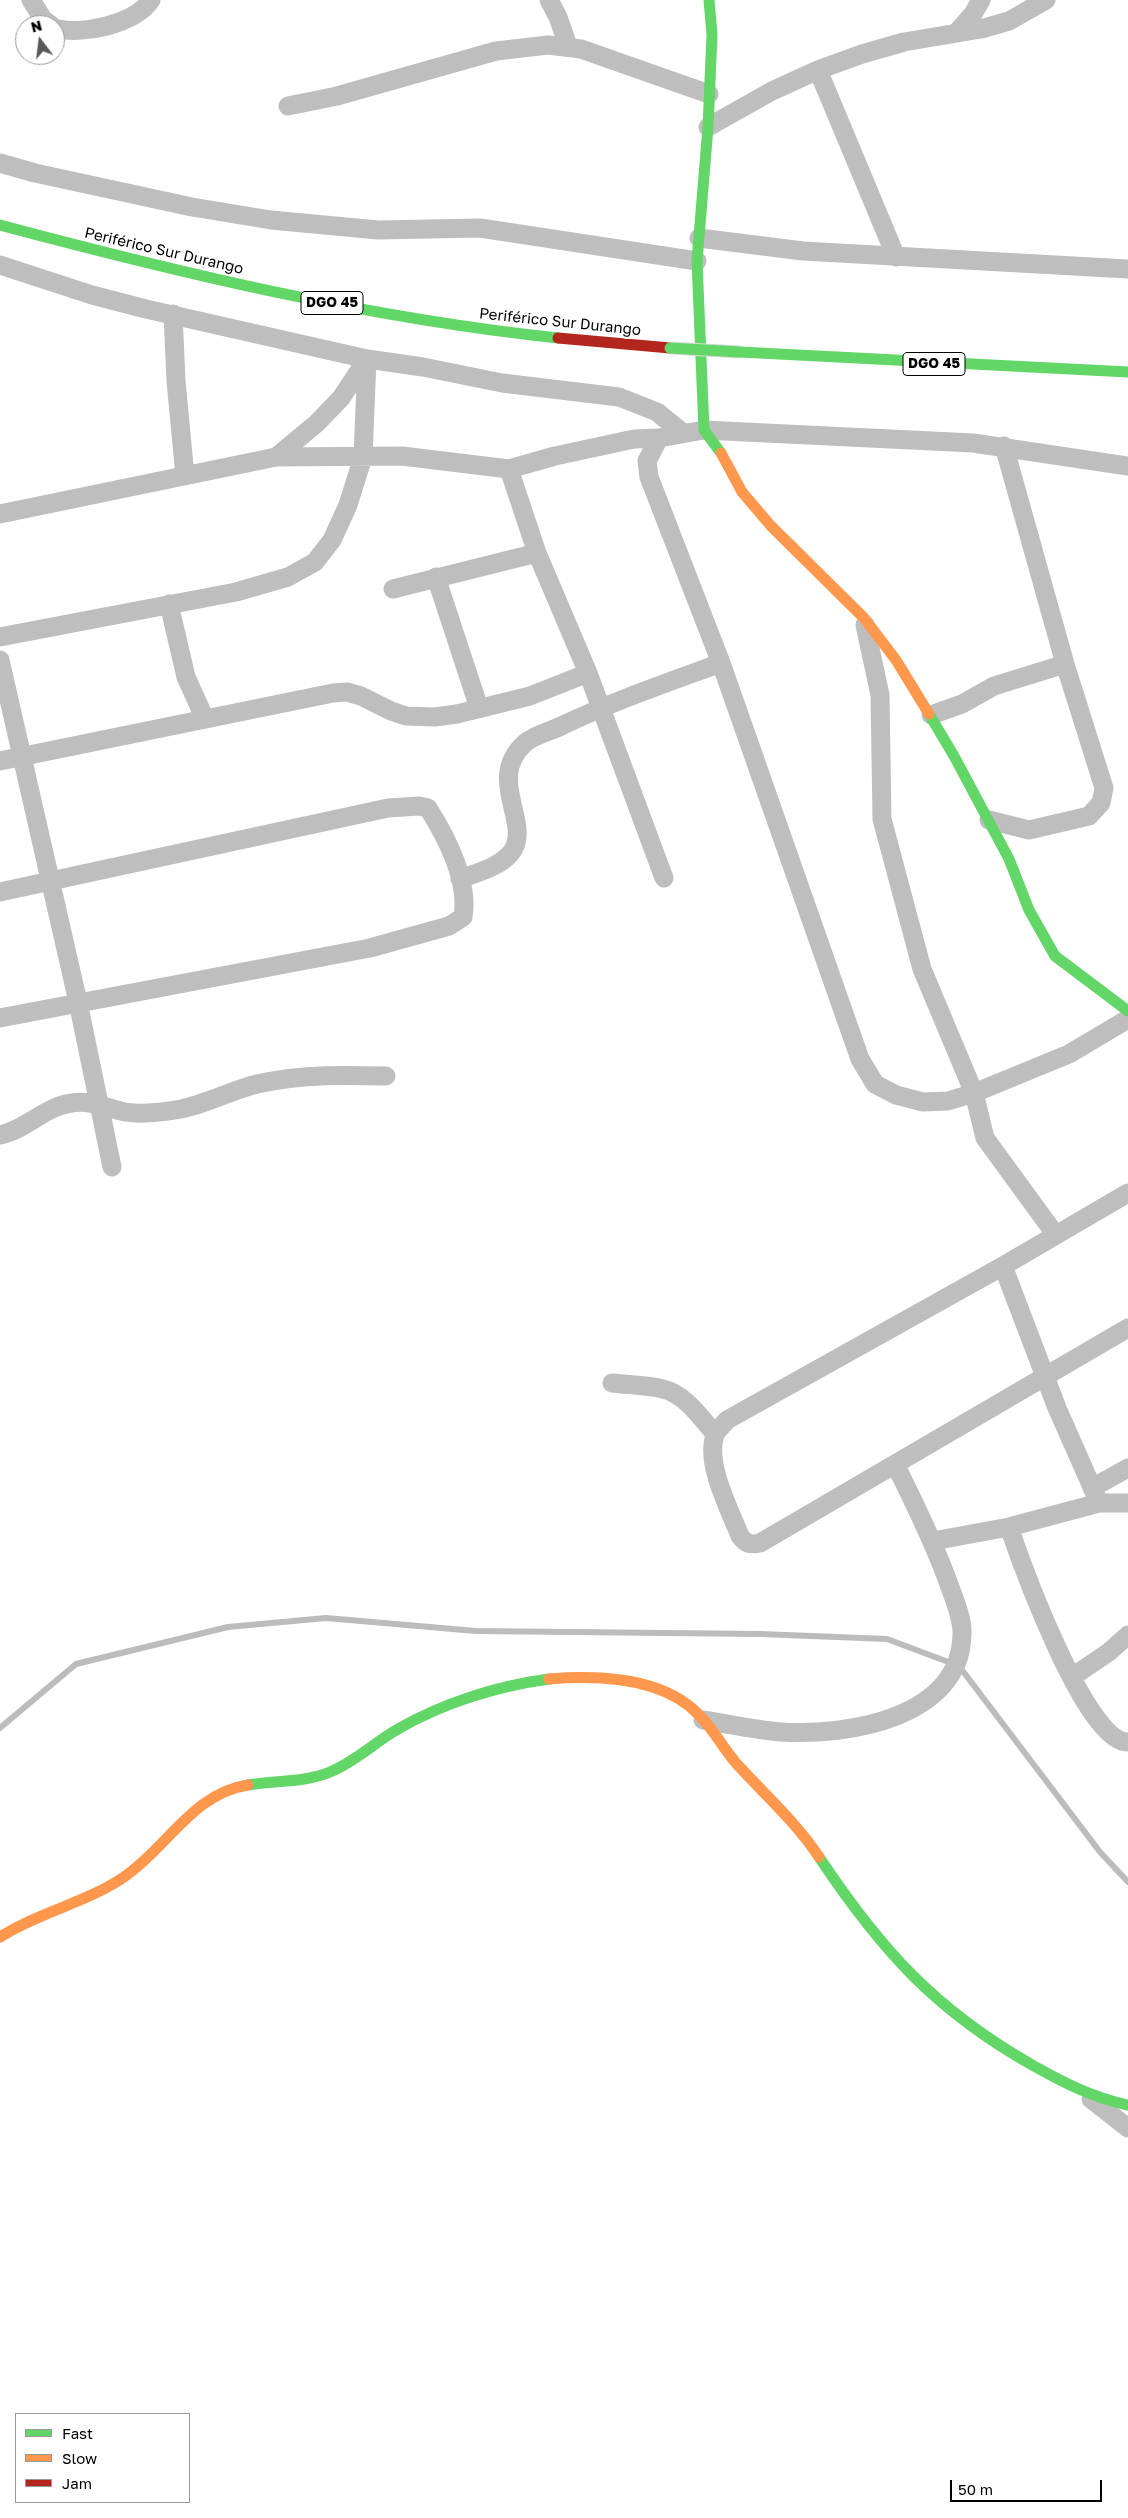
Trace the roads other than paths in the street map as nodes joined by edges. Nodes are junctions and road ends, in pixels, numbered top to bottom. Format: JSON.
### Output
{"nodes":[{"id":1,"x":31,"y":0,"type":"edge"},
{"id":2,"x":151,"y":0,"type":"edge"},
{"id":3,"x":550,"y":0,"type":"edge"},
{"id":4,"x":708,"y":0,"type":"edge"},
{"id":5,"x":981,"y":0,"type":"edge"},
{"id":6,"x":1046,"y":0,"type":"edge"},
{"id":7,"x":40,"y":15,"type":"edge"},
{"id":8,"x":65,"y":31,"type":"edge"},
{"id":9,"x":956,"y":33,"type":"junction"},
{"id":10,"x":568,"y":46,"type":"junction"},
{"id":11,"x":818,"y":70,"type":"junction"},
{"id":12,"x":709,"y":94,"type":"junction"},
{"id":13,"x":288,"y":106,"type":"dead end"},
{"id":14,"x":708,"y":127,"type":"junction"},
{"id":15,"x":0,"y":163,"type":"edge"},
{"id":16,"x":0,"y":225,"type":"edge"},
{"id":17,"x":699,"y":238,"type":"junction"},
{"id":18,"x":896,"y":257,"type":"junction"},
{"id":19,"x":697,"y":261,"type":"junction"},
{"id":20,"x":0,"y":265,"type":"edge"},
{"id":21,"x":1128,"y":270,"type":"edge"},
{"id":22,"x":173,"y":314,"type":"junction"},
{"id":23,"x":367,"y":359,"type":"junction"},
{"id":24,"x":1128,"y":372,"type":"edge"},
{"id":25,"x":704,"y":430,"type":"junction"},
{"id":26,"x":683,"y":433,"type":"junction"},
{"id":27,"x":659,"y":438,"type":"junction"},
{"id":28,"x":1004,"y":446,"type":"junction"},
{"id":29,"x":276,"y":457,"type":"junction"},
{"id":30,"x":363,"y":457,"type":"junction"},
{"id":31,"x":1128,"y":466,"type":"edge"},
{"id":32,"x":509,"y":469,"type":"junction"},
{"id":33,"x":186,"y":476,"type":"junction"},
{"id":34,"x":0,"y":514,"type":"edge"},
{"id":35,"x":537,"y":553,"type":"junction"},
{"id":36,"x":436,"y":576,"type":"junction"},
{"id":37,"x":393,"y":589,"type":"dead end"},
{"id":38,"x":169,"y":604,"type":"junction"},
{"id":39,"x":864,"y":618,"type":"junction"},
{"id":40,"x":0,"y":637,"type":"edge"},
{"id":41,"x":0,"y":660,"type":"edge"},
{"id":42,"x":721,"y":663,"type":"junction"},
{"id":43,"x":1064,"y":664,"type":"junction"},
{"id":44,"x":588,"y":673,"type":"junction"},
{"id":45,"x":600,"y":707,"type":"junction"},
{"id":46,"x":480,"y":708,"type":"junction"},
{"id":47,"x":931,"y":716,"type":"junction"},
{"id":48,"x":206,"y":719,"type":"junction"},
{"id":49,"x":22,"y":757,"type":"junction"},
{"id":50,"x":0,"y":761,"type":"edge"},
{"id":51,"x":989,"y":820,"type":"junction"},
{"id":52,"x":664,"y":878,"type":"dead end"},
{"id":53,"x":460,"y":879,"type":"junction"},
{"id":54,"x":51,"y":882,"type":"junction"},
{"id":55,"x":0,"y":892,"type":"edge"},
{"id":56,"x":78,"y":1002,"type":"junction"},
{"id":57,"x":1128,"y":1010,"type":"edge"},
{"id":58,"x":0,"y":1018,"type":"edge"},
{"id":59,"x":1128,"y":1019,"type":"edge"},
{"id":60,"x":386,"y":1076,"type":"dead end"},
{"id":61,"x":974,"y":1093,"type":"junction"},
{"id":62,"x":99,"y":1104,"type":"junction"},
{"id":63,"x":0,"y":1135,"type":"edge"},
{"id":64,"x":112,"y":1167,"type":"dead end"},
{"id":65,"x":1128,"y":1193,"type":"edge"},
{"id":66,"x":1055,"y":1234,"type":"junction"},
{"id":67,"x":1003,"y":1266,"type":"junction"},
{"id":68,"x":1128,"y":1328,"type":"edge"},
{"id":69,"x":1046,"y":1376,"type":"junction"},
{"id":70,"x":612,"y":1383,"type":"dead end"},
{"id":71,"x":715,"y":1434,"type":"junction"},
{"id":72,"x":896,"y":1466,"type":"junction"},
{"id":73,"x":1128,"y":1468,"type":"edge"},
{"id":74,"x":1096,"y":1496,"type":"junction"},
{"id":75,"x":1128,"y":1503,"type":"edge"},
{"id":76,"x":1009,"y":1527,"type":"junction"},
{"id":77,"x":933,"y":1541,"type":"junction"},
{"id":78,"x":1128,"y":1635,"type":"edge"},
{"id":79,"x":1072,"y":1677,"type":"junction"},
{"id":80,"x":703,"y":1720,"type":"junction"},
{"id":81,"x":1128,"y":1742,"type":"edge"},
{"id":82,"x":0,"y":1937,"type":"edge"},
{"id":83,"x":1082,"y":2092,"type":"junction"},
{"id":84,"x":1128,"y":2105,"type":"edge"},
{"id":85,"x":1128,"y":2128,"type":"edge"}],
"edges":[{"from":1,"to":7,"type":"street"},
{"from":2,"to":8,"type":"street"},
{"from":3,"to":10,"type":"street"},
{"from":4,"to":12,"type":"main road"},
{"from":5,"to":9,"type":"street"},
{"from":6,"to":9,"type":"street"},
{"from":9,"to":11,"type":"street"},
{"from":10,"to":12,"type":"street"},
{"from":10,"to":13,"type":"street"},
{"from":11,"to":14,"type":"street"},
{"from":11,"to":18,"type":"street"},
{"from":12,"to":14,"type":"main road"},
{"from":14,"to":17,"type":"main road"},
{"from":15,"to":19,"type":"street"},
{"from":16,"to":24,"type":"main road","name":"Periférico Sur Durango","number":"DGO 45","bridge":true},
{"from":17,"to":18,"type":"street"},
{"from":17,"to":19,"type":"main road"},
{"from":18,"to":21,"type":"street"},
{"from":19,"to":25,"type":"main road"},
{"from":20,"to":22,"type":"street"},
{"from":22,"to":23,"type":"street"},
{"from":22,"to":33,"type":"street"},
{"from":23,"to":26,"type":"street"},
{"from":23,"to":29,"type":"street"},
{"from":23,"to":30,"type":"street"},
{"from":25,"to":26,"type":"street"},
{"from":25,"to":28,"type":"street"},
{"from":25,"to":39,"type":"main road"},
{"from":26,"to":27,"type":"street"},
{"from":27,"to":32,"type":"street"},
{"from":27,"to":42,"type":"street"},
{"from":28,"to":31,"type":"street"},
{"from":28,"to":43,"type":"street"},
{"from":29,"to":30,"type":"street"},
{"from":29,"to":33,"type":"street"},
{"from":30,"to":32,"type":"street"},
{"from":30,"to":38,"type":"street"},
{"from":32,"to":35,"type":"street"},
{"from":33,"to":34,"type":"street"},
{"from":35,"to":36,"type":"street"},
{"from":35,"to":44,"type":"street"},
{"from":36,"to":37,"type":"street"},
{"from":36,"to":46,"type":"street"},
{"from":38,"to":40,"type":"street"},
{"from":38,"to":48,"type":"street"},
{"from":39,"to":47,"type":"main road"},
{"from":39,"to":61,"type":"street"},
{"from":41,"to":49,"type":"street"},
{"from":42,"to":45,"type":"street"},
{"from":42,"to":61,"type":"street"},
{"from":43,"to":47,"type":"street"},
{"from":43,"to":51,"type":"street"},
{"from":44,"to":45,"type":"street"},
{"from":44,"to":46,"type":"street"},
{"from":45,"to":52,"type":"street"},
{"from":45,"to":53,"type":"street"},
{"from":46,"to":48,"type":"street"},
{"from":47,"to":51,"type":"main road"},
{"from":48,"to":49,"type":"street"},
{"from":49,"to":50,"type":"street"},
{"from":49,"to":54,"type":"street"},
{"from":51,"to":57,"type":"main road"},
{"from":53,"to":54,"type":"street"},
{"from":53,"to":56,"type":"street"},
{"from":54,"to":55,"type":"street"},
{"from":54,"to":56,"type":"street"},
{"from":56,"to":58,"type":"street"},
{"from":56,"to":62,"type":"street"},
{"from":59,"to":61,"type":"street"},
{"from":60,"to":62,"type":"street"},
{"from":61,"to":66,"type":"street"},
{"from":62,"to":63,"type":"street"},
{"from":62,"to":64,"type":"street"},
{"from":65,"to":66,"type":"street"},
{"from":66,"to":67,"type":"street"},
{"from":67,"to":69,"type":"street"},
{"from":67,"to":71,"type":"street"},
{"from":68,"to":69,"type":"street"},
{"from":69,"to":72,"type":"street"},
{"from":69,"to":74,"type":"street"},
{"from":70,"to":71,"type":"street"},
{"from":71,"to":72,"type":"street"},
{"from":72,"to":77,"type":"street"},
{"from":73,"to":74,"type":"street"},
{"from":74,"to":75,"type":"street"},
{"from":74,"to":76,"type":"street"},
{"from":76,"to":77,"type":"street"},
{"from":76,"to":79,"type":"street"},
{"from":77,"to":80,"type":"street"},
{"from":78,"to":79,"type":"street"},
{"from":79,"to":81,"type":"street"},
{"from":80,"to":82,"type":"main road"},
{"from":80,"to":83,"type":"main road"},
{"from":83,"to":84,"type":"main road"},
{"from":83,"to":85,"type":"street"}]}
